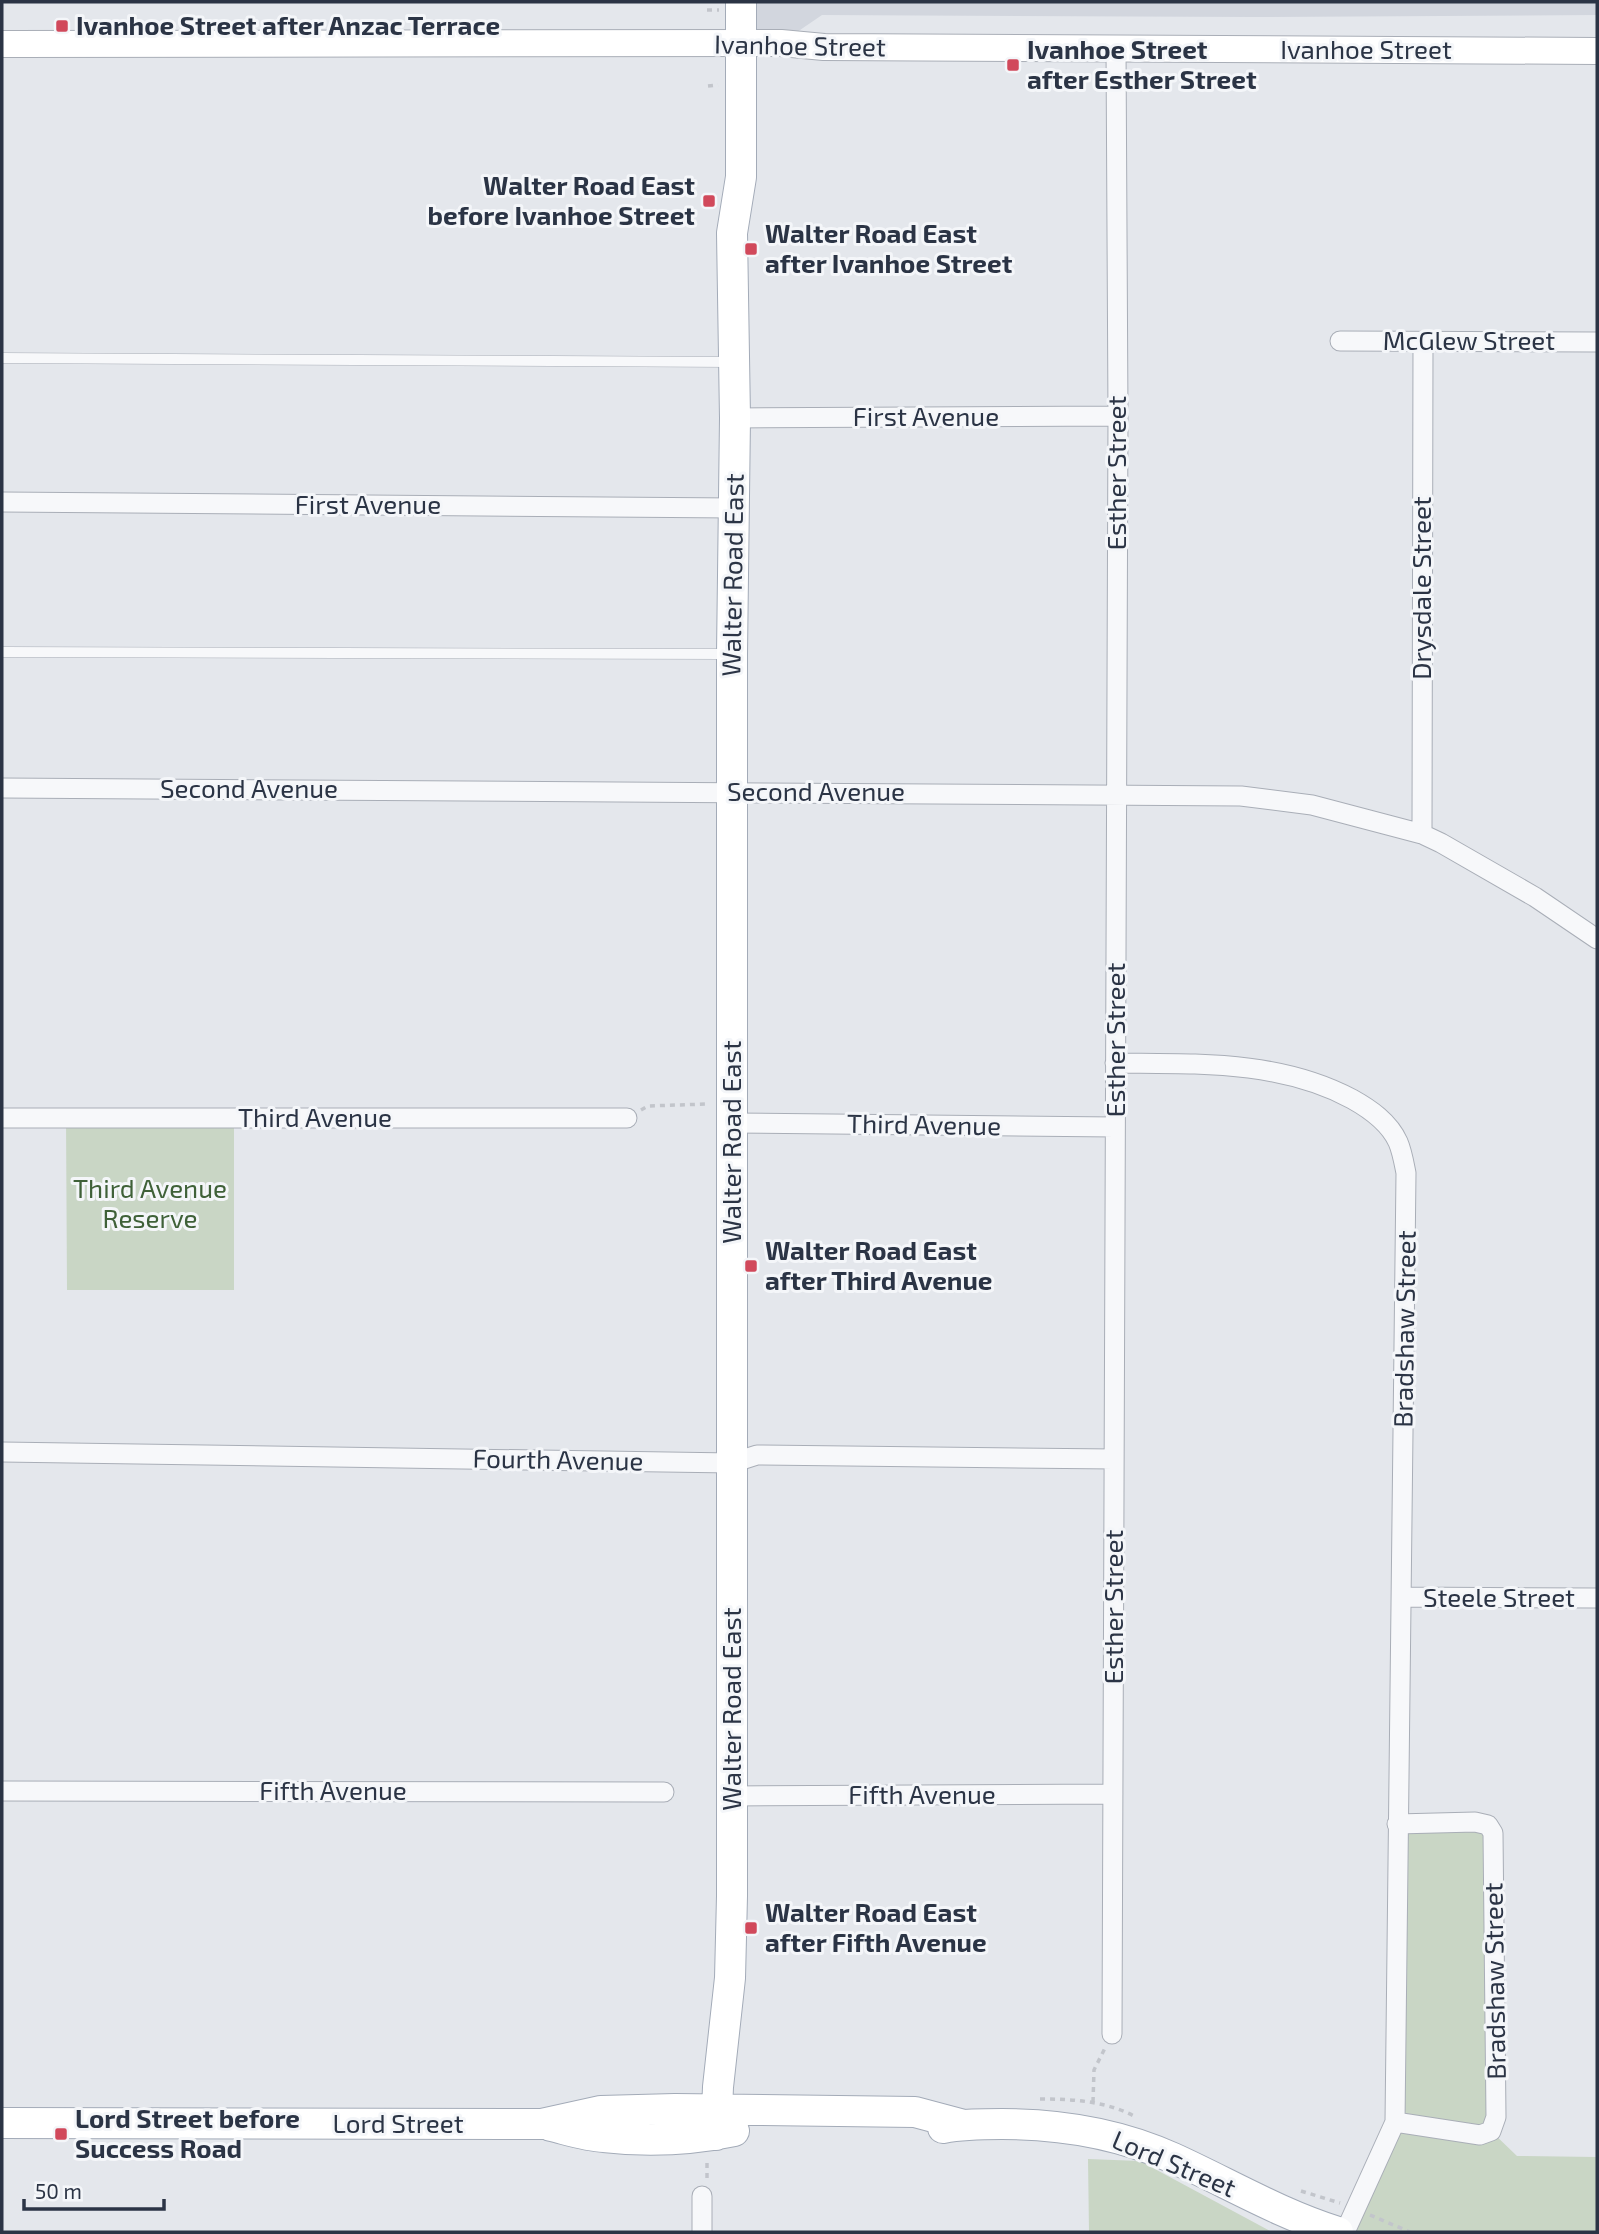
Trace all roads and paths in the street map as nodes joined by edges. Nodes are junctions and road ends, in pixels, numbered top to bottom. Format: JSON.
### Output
{"nodes":[{"id":1,"x":722,"y":2,"type":"edge"},
{"id":2,"x":741,"y":2,"type":"edge"},
{"id":3,"x":2,"y":44,"type":"edge"},
{"id":4,"x":732,"y":44,"type":"junction"},
{"id":5,"x":1116,"y":47,"type":"junction"},
{"id":6,"x":1597,"y":51,"type":"edge"},
{"id":7,"x":1340,"y":341,"type":"dead end"},
{"id":8,"x":1423,"y":341,"type":"junction"},
{"id":9,"x":1597,"y":342,"type":"edge"},
{"id":10,"x":2,"y":358,"type":"edge"},
{"id":11,"x":732,"y":362,"type":"junction"},
{"id":12,"x":1118,"y":416,"type":"junction"},
{"id":13,"x":735,"y":418,"type":"junction"},
{"id":14,"x":2,"y":502,"type":"edge"},
{"id":15,"x":735,"y":508,"type":"junction"},
{"id":16,"x":2,"y":652,"type":"edge"},
{"id":17,"x":732,"y":654,"type":"junction"},
{"id":18,"x":2,"y":788,"type":"edge"},
{"id":19,"x":732,"y":791,"type":"junction"},
{"id":20,"x":1116,"y":794,"type":"junction"},
{"id":21,"x":1422,"y":834,"type":"junction"},
{"id":22,"x":1597,"y":939,"type":"edge"},
{"id":23,"x":1115,"y":1063,"type":"junction"},
{"id":24,"x":706,"y":1090,"type":"dead end"},
{"id":25,"x":2,"y":1118,"type":"edge"},
{"id":26,"x":627,"y":1118,"type":"joint"},
{"id":27,"x":732,"y":1123,"type":"junction"},
{"id":28,"x":1115,"y":1126,"type":"junction"},
{"id":29,"x":2,"y":1452,"type":"edge"},
{"id":30,"x":1114,"y":1459,"type":"junction"},
{"id":31,"x":732,"y":1463,"type":"junction"},
{"id":32,"x":1402,"y":1597,"type":"junction"},
{"id":33,"x":1597,"y":1598,"type":"edge"},
{"id":34,"x":2,"y":1791,"type":"edge"},
{"id":35,"x":664,"y":1792,"type":"dead end"},
{"id":36,"x":1113,"y":1794,"type":"junction"},
{"id":37,"x":732,"y":1796,"type":"junction"},
{"id":38,"x":1397,"y":1824,"type":"junction"},
{"id":39,"x":1112,"y":2034,"type":"joint"},
{"id":40,"x":1093,"y":2102,"type":"dead end"},
{"id":41,"x":1395,"y":2122,"type":"junction"},
{"id":42,"x":2,"y":2123,"type":"edge"},
{"id":43,"x":713,"y":2131,"type":"junction"},
{"id":44,"x":702,"y":2196,"type":"joint"},
{"id":45,"x":1357,"y":2208,"type":"junction"},
{"id":46,"x":702,"y":2232,"type":"edge"},
{"id":47,"x":1338,"y":2232,"type":"edge"},
{"id":48,"x":1345,"y":2232,"type":"edge"},
{"id":49,"x":1410,"y":2232,"type":"edge"}],
"edges":[{"from":1,"to":4,"type":"main road","name":"Walter Road East"},
{"from":2,"to":4,"type":"main road","name":"Walter Road East"},
{"from":3,"to":4,"type":"street","name":"Ivanhoe Street"},
{"from":4,"to":5,"type":"street","name":"Ivanhoe Street"},
{"from":4,"to":11,"type":"main road","name":"Walter Road East"},
{"from":5,"to":6,"type":"street","name":"Ivanhoe Street"},
{"from":5,"to":12,"type":"street","name":"Esther Street"},
{"from":7,"to":8,"type":"street","name":"McGlew Street"},
{"from":8,"to":9,"type":"street","name":"McGlew Street"},
{"from":8,"to":21,"type":"street","name":"Drysdale Street"},
{"from":10,"to":11,"type":"lane"},
{"from":11,"to":13,"type":"main road","name":"Walter Road East"},
{"from":12,"to":13,"type":"street","name":"First Avenue"},
{"from":12,"to":20,"type":"street","name":"Esther Street"},
{"from":13,"to":15,"type":"main road","name":"Walter Road East"},
{"from":14,"to":15,"type":"street","name":"First Avenue"},
{"from":15,"to":17,"type":"main road","name":"Walter Road East"},
{"from":16,"to":17,"type":"lane"},
{"from":17,"to":19,"type":"main road","name":"Walter Road East"},
{"from":18,"to":19,"type":"street","name":"Second Avenue"},
{"from":19,"to":20,"type":"street","name":"Second Avenue"},
{"from":19,"to":27,"type":"main road","name":"Walter Road East"},
{"from":20,"to":21,"type":"street","name":"Second Avenue"},
{"from":20,"to":23,"type":"street","name":"Esther Street"},
{"from":21,"to":22,"type":"street","name":"Second Avenue"},
{"from":23,"to":28,"type":"street","name":"Esther Street"},
{"from":23,"to":32,"type":"street","name":"Bradshaw Street"},
{"from":24,"to":26,"type":"path"},
{"from":25,"to":26,"type":"street","name":"Third Avenue"},
{"from":27,"to":28,"type":"street","name":"Third Avenue"},
{"from":27,"to":31,"type":"main road","name":"Walter Road East"},
{"from":28,"to":30,"type":"street","name":"Esther Street"},
{"from":29,"to":31,"type":"street","name":"Fourth Avenue"},
{"from":30,"to":31,"type":"street","name":"Fourth Avenue"},
{"from":30,"to":36,"type":"street","name":"Esther Street"},
{"from":31,"to":37,"type":"main road","name":"Walter Road East"},
{"from":32,"to":33,"type":"street","name":"Steele Street"},
{"from":32,"to":38,"type":"street","name":"Bradshaw Street"},
{"from":34,"to":35,"type":"street","name":"Fifth Avenue"},
{"from":36,"to":37,"type":"street","name":"Fifth Avenue"},
{"from":36,"to":39,"type":"street","name":"Esther Street"},
{"from":37,"to":43,"type":"main road","name":"Walter Road East"},
{"from":38,"to":41,"type":"street","name":"Bradshaw Street"},
{"from":38,"to":41,"type":"street","name":"Bradshaw Street"},
{"from":39,"to":40,"type":"path"},
{"from":41,"to":45,"type":"street","name":"Bradshaw Street"},
{"from":42,"to":43,"type":"main road","name":"Lord Street"},
{"from":43,"to":44,"type":"path"},
{"from":43,"to":47,"type":"main road","name":"Lord Street"},
{"from":44,"to":46,"type":"street"},
{"from":45,"to":48,"type":"street","name":"Bradshaw Street"},
{"from":45,"to":49,"type":"path"}]}
